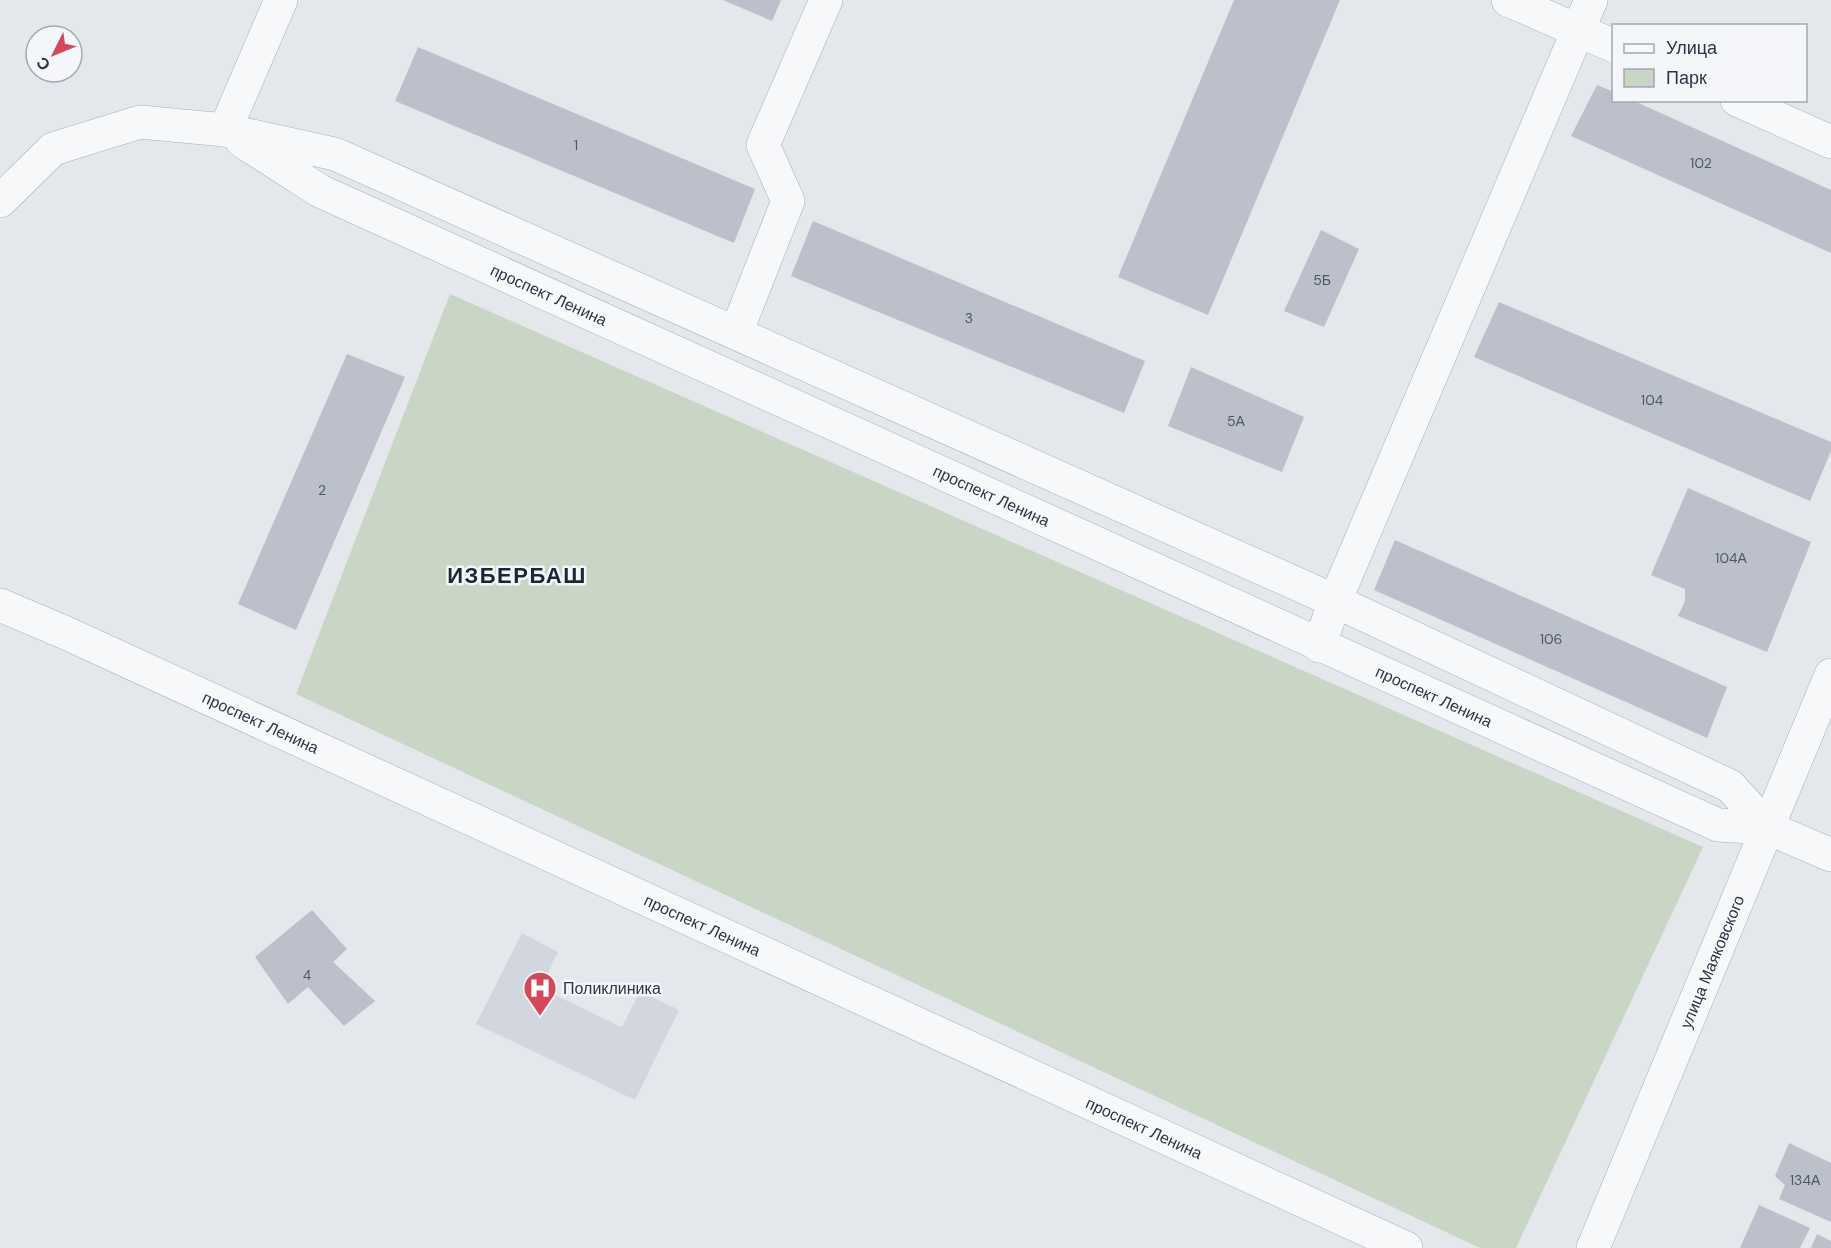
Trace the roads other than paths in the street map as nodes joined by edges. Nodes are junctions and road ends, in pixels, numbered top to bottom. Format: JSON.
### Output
{"nodes":[{"id":1,"x":281,"y":0,"type":"edge"},
{"id":2,"x":826,"y":0,"type":"edge"},
{"id":3,"x":1508,"y":0,"type":"edge"},
{"id":4,"x":1591,"y":0,"type":"edge"},
{"id":5,"x":1577,"y":30,"type":"junction"},
{"id":6,"x":1612,"y":45,"type":"edge"},
{"id":7,"x":1741,"y":102,"type":"edge"},
{"id":8,"x":225,"y":130,"type":"junction"},
{"id":9,"x":1831,"y":142,"type":"edge"},
{"id":10,"x":0,"y":201,"type":"edge"},
{"id":11,"x":736,"y":333,"type":"junction"},
{"id":12,"x":790,"y":357,"type":"junction"},
{"id":13,"x":773,"y":397,"type":"junction"},
{"id":14,"x":1189,"y":535,"type":"junction"},
{"id":15,"x":1173,"y":579,"type":"junction"},
{"id":16,"x":1335,"y":601,"type":"junction"},
{"id":17,"x":3,"y":614,"type":"edge"},
{"id":18,"x":1318,"y":646,"type":"junction"},
{"id":19,"x":1831,"y":675,"type":"edge"},
{"id":20,"x":1767,"y":828,"type":"junction"},
{"id":21,"x":1831,"y":855,"type":"edge"},
{"id":22,"x":1406,"y":1248,"type":"edge"},
{"id":23,"x":1593,"y":1248,"type":"edge"}],
"edges":[{"from":1,"to":8,"type":"street"},
{"from":2,"to":11,"type":"street"},
{"from":3,"to":5,"type":"street"},
{"from":4,"to":5,"type":"street"},
{"from":5,"to":6,"type":"street"},
{"from":5,"to":16,"type":"street"},
{"from":7,"to":9,"type":"street"},
{"from":8,"to":10,"type":"street"},
{"from":8,"to":11,"type":"street"},
{"from":8,"to":13,"type":"street","name":"проспект Ленина"},
{"from":11,"to":12,"type":"street"},
{"from":12,"to":13,"type":"street"},
{"from":12,"to":14,"type":"street"},
{"from":13,"to":15,"type":"street","name":"проспект Ленина"},
{"from":14,"to":15,"type":"street"},
{"from":14,"to":16,"type":"street"},
{"from":15,"to":18,"type":"street","name":"проспект Ленина"},
{"from":16,"to":18,"type":"street"},
{"from":16,"to":20,"type":"street"},
{"from":17,"to":22,"type":"street","name":"проспект Ленина"},
{"from":18,"to":20,"type":"street","name":"проспект Ленина"},
{"from":19,"to":20,"type":"street","name":"улица Маяковского"},
{"from":20,"to":21,"type":"street"},
{"from":20,"to":23,"type":"street","name":"улица Маяковского"}]}
